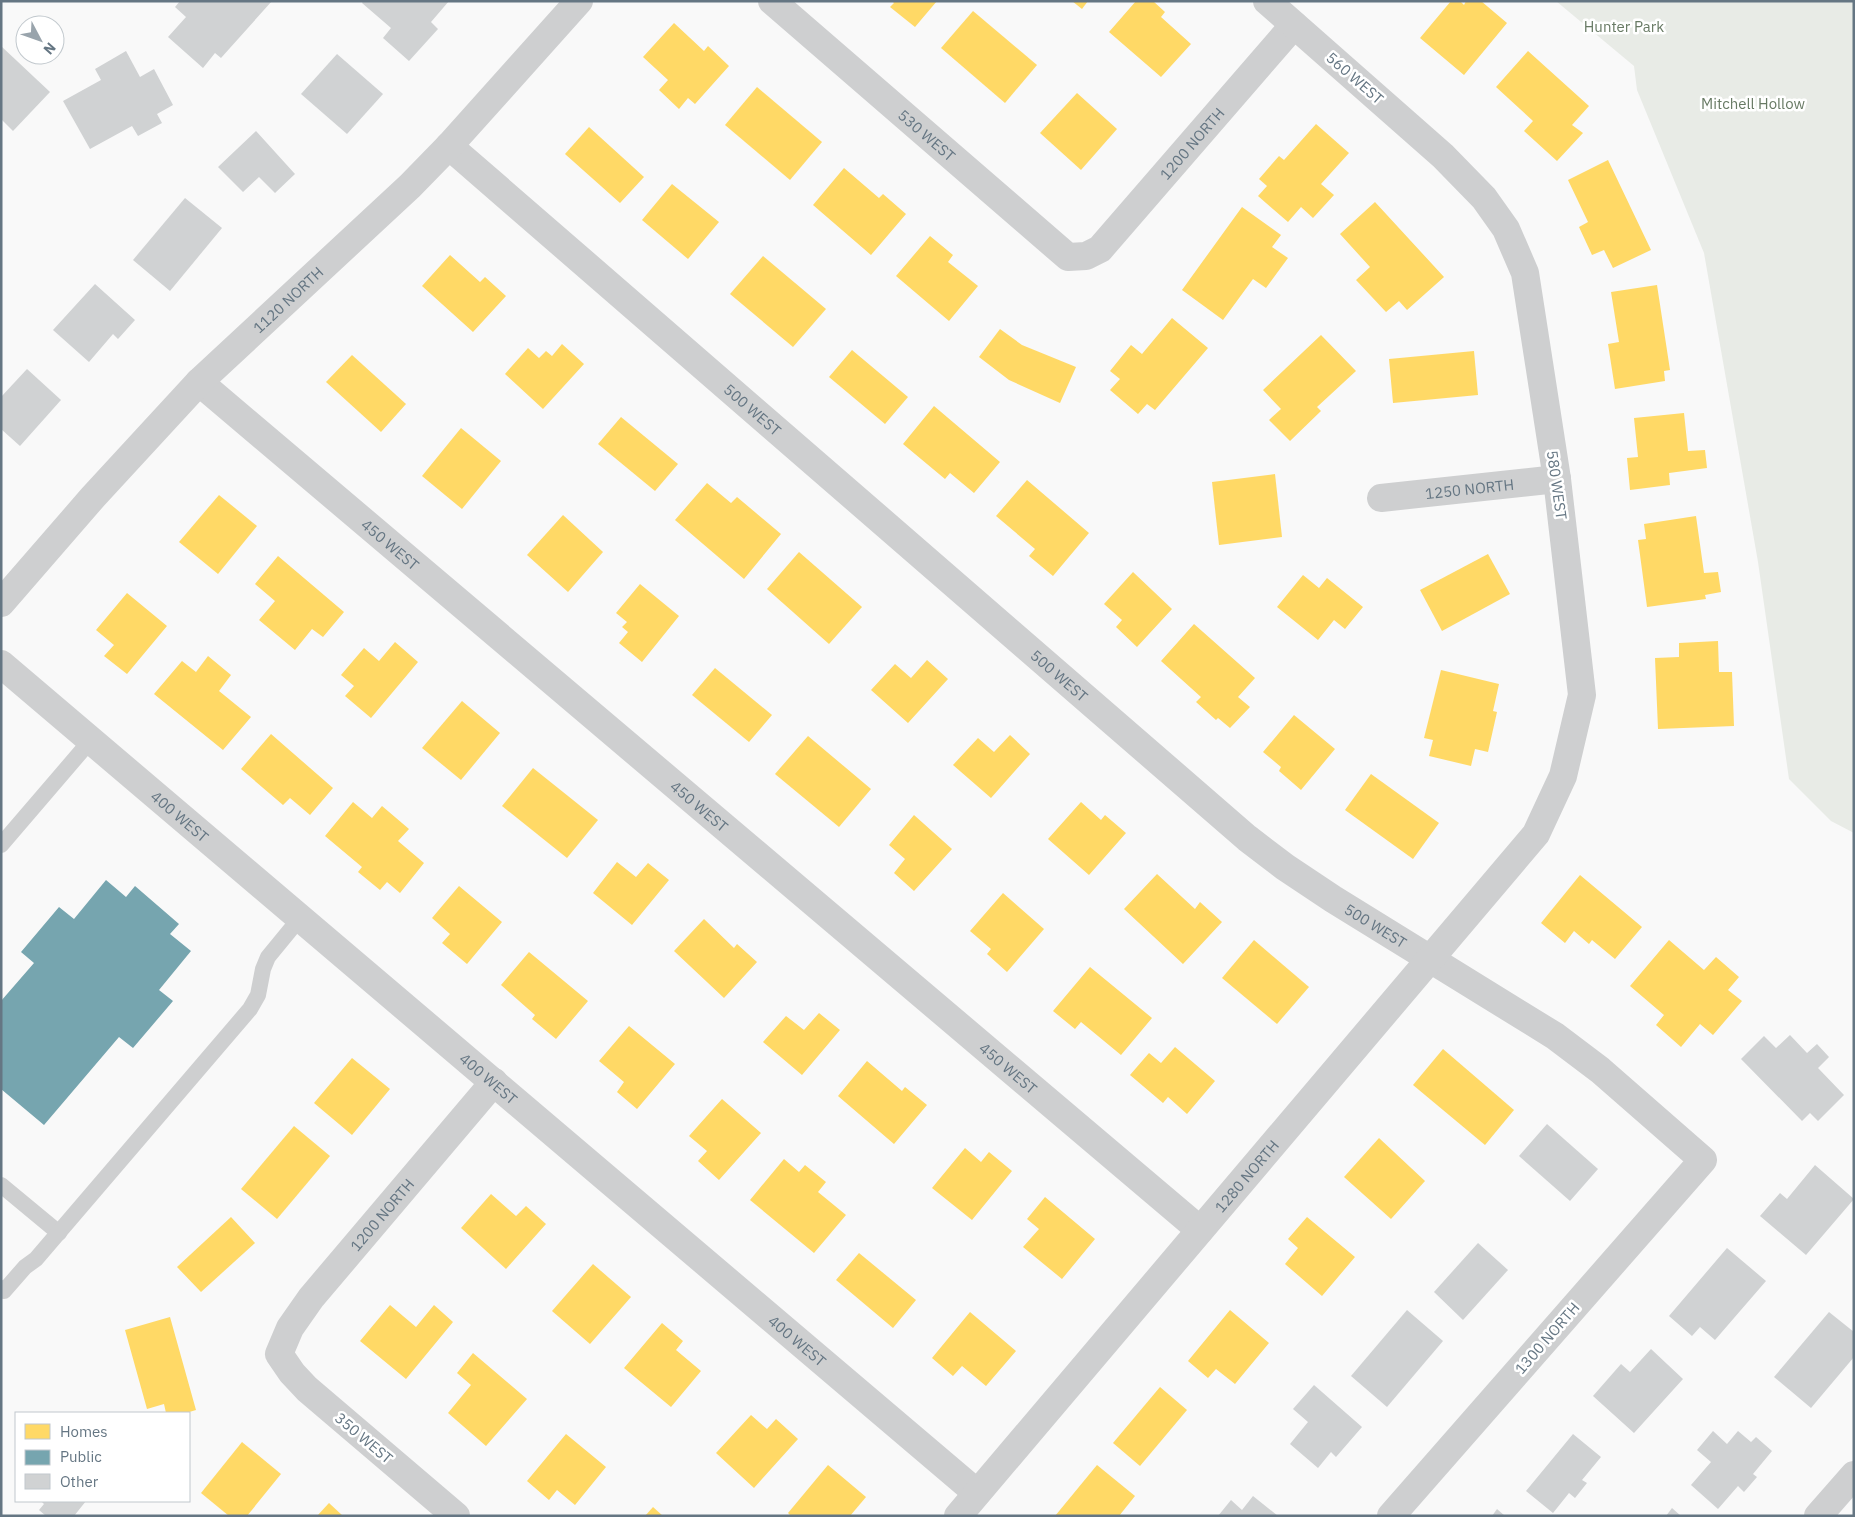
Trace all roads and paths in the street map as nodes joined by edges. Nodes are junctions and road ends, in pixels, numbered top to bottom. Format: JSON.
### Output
{"nodes":[{"id":1,"x":579,"y":1,"type":"edge"},
{"id":2,"x":772,"y":1,"type":"edge"},
{"id":3,"x":1267,"y":1,"type":"edge"},
{"id":4,"x":1294,"y":25,"type":"junction"},
{"id":5,"x":449,"y":146,"type":"junction"},
{"id":6,"x":1443,"y":156,"type":"joint"},
{"id":7,"x":1086,"y":256,"type":"joint"},
{"id":8,"x":199,"y":382,"type":"junction"},
{"id":9,"x":1557,"y":479,"type":"junction"},
{"id":10,"x":1382,"y":498,"type":"dead end"},
{"id":11,"x":1,"y":604,"type":"edge"},
{"id":12,"x":1,"y":664,"type":"edge"},
{"id":13,"x":91,"y":740,"type":"junction"},
{"id":14,"x":1536,"y":834,"type":"joint"},
{"id":15,"x":1,"y":845,"type":"edge"},
{"id":16,"x":300,"y":918,"type":"junction"},
{"id":17,"x":1430,"y":959,"type":"junction"},
{"id":18,"x":494,"y":1082,"type":"junction"},
{"id":19,"x":1703,"y":1160,"type":"joint"},
{"id":20,"x":1,"y":1185,"type":"edge"},
{"id":21,"x":1200,"y":1230,"type":"junction"},
{"id":22,"x":59,"y":1233,"type":"junction"},
{"id":23,"x":1,"y":1288,"type":"edge"},
{"id":24,"x":279,"y":1354,"type":"joint"},
{"id":25,"x":1854,"y":1475,"type":"edge"},
{"id":26,"x":977,"y":1493,"type":"junction"},
{"id":27,"x":456,"y":1516,"type":"edge"},
{"id":28,"x":958,"y":1516,"type":"edge"},
{"id":29,"x":1391,"y":1516,"type":"edge"},
{"id":30,"x":1818,"y":1516,"type":"edge"}],
"edges":[{"from":1,"to":5,"type":"street","name":"1120 NORTH"},
{"from":2,"to":7,"type":"street","name":"530 WEST"},
{"from":3,"to":4,"type":"street","name":"560 WEST"},
{"from":4,"to":6,"type":"street","name":"560 WEST"},
{"from":4,"to":7,"type":"street","name":"1200 NORTH"},
{"from":5,"to":8,"type":"street","name":"1120 NORTH"},
{"from":5,"to":17,"type":"street","name":"500 WEST"},
{"from":6,"to":9,"type":"street","name":"580 WEST"},
{"from":8,"to":11,"type":"street","name":"1120 NORTH"},
{"from":8,"to":21,"type":"street","name":"450 WEST"},
{"from":9,"to":10,"type":"street","name":"1250 NORTH"},
{"from":9,"to":14,"type":"street","name":"580 WEST"},
{"from":12,"to":13,"type":"street","name":"400 WEST"},
{"from":13,"to":15,"type":"lane"},
{"from":13,"to":16,"type":"street","name":"400 WEST"},
{"from":14,"to":17,"type":"street","name":"1280 NORTH"},
{"from":16,"to":18,"type":"street","name":"400 WEST"},
{"from":16,"to":22,"type":"lane"},
{"from":17,"to":19,"type":"street","name":"500 WEST"},
{"from":17,"to":21,"type":"street","name":"1280 NORTH"},
{"from":18,"to":24,"type":"street","name":"1200 NORTH"},
{"from":18,"to":26,"type":"street","name":"400 WEST"},
{"from":19,"to":29,"type":"street","name":"1300 NORTH"},
{"from":20,"to":22,"type":"lane"},
{"from":21,"to":26,"type":"street","name":"1280 NORTH"},
{"from":22,"to":23,"type":"lane"},
{"from":24,"to":27,"type":"street","name":"350 WEST"},
{"from":25,"to":30,"type":"street"},
{"from":26,"to":28,"type":"street","name":"1280 NORTH"}]}
